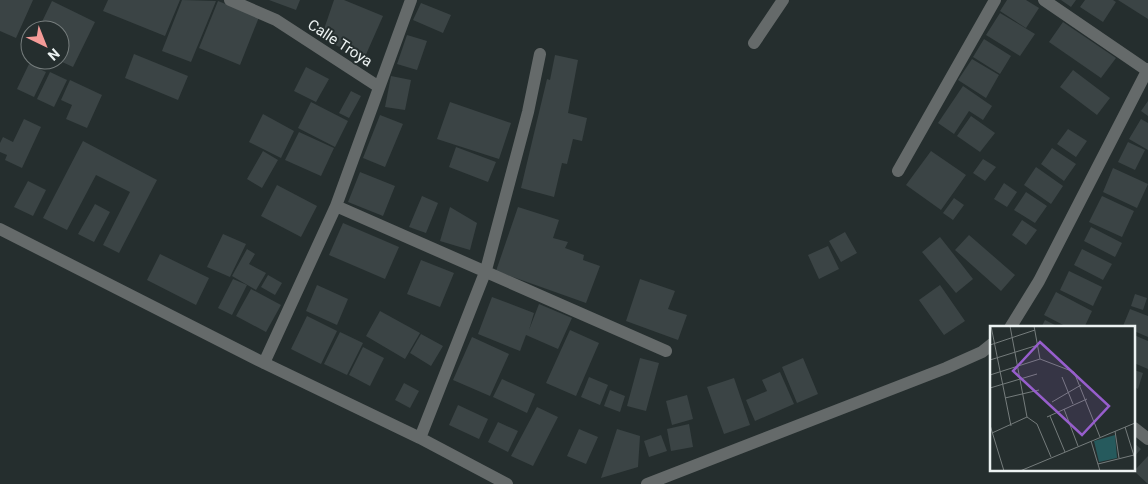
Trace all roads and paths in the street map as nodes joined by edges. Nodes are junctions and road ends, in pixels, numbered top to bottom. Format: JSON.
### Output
{"nodes":[{"id":1,"x":230,"y":0,"type":"edge"},
{"id":2,"x":410,"y":0,"type":"edge"},
{"id":3,"x":783,"y":0,"type":"edge"},
{"id":4,"x":995,"y":0,"type":"edge"},
{"id":5,"x":1044,"y":0,"type":"edge"},
{"id":6,"x":754,"y":43,"type":"dead end"},
{"id":7,"x":540,"y":54,"type":"dead end"},
{"id":8,"x":1148,"y":70,"type":"edge"},
{"id":9,"x":379,"y":87,"type":"junction"},
{"id":10,"x":898,"y":171,"type":"dead end"},
{"id":11,"x":336,"y":206,"type":"junction"},
{"id":12,"x":0,"y":229,"type":"edge"},
{"id":13,"x":486,"y":270,"type":"junction"},
{"id":14,"x":1011,"y":326,"type":"edge"},
{"id":15,"x":990,"y":346,"type":"edge"},
{"id":16,"x":666,"y":351,"type":"dead end"},
{"id":17,"x":264,"y":363,"type":"junction"},
{"id":18,"x":1148,"y":422,"type":"edge"},
{"id":19,"x":1141,"y":433,"type":"edge"},
{"id":20,"x":420,"y":438,"type":"junction"},
{"id":21,"x":508,"y":484,"type":"edge"},
{"id":22,"x":647,"y":484,"type":"edge"}],
"edges":[{"from":1,"to":9,"type":"street","name":"Calle Troya"},
{"from":2,"to":9,"type":"street"},
{"from":3,"to":6,"type":"street"},
{"from":4,"to":10,"type":"street"},
{"from":5,"to":8,"type":"street"},
{"from":7,"to":13,"type":"street"},
{"from":8,"to":14,"type":"street"},
{"from":9,"to":11,"type":"street"},
{"from":11,"to":13,"type":"street"},
{"from":11,"to":17,"type":"street"},
{"from":12,"to":17,"type":"street"},
{"from":13,"to":16,"type":"street"},
{"from":13,"to":20,"type":"street"},
{"from":15,"to":22,"type":"street"},
{"from":17,"to":20,"type":"street"},
{"from":18,"to":19,"type":"street"},
{"from":20,"to":21,"type":"street"}]}
